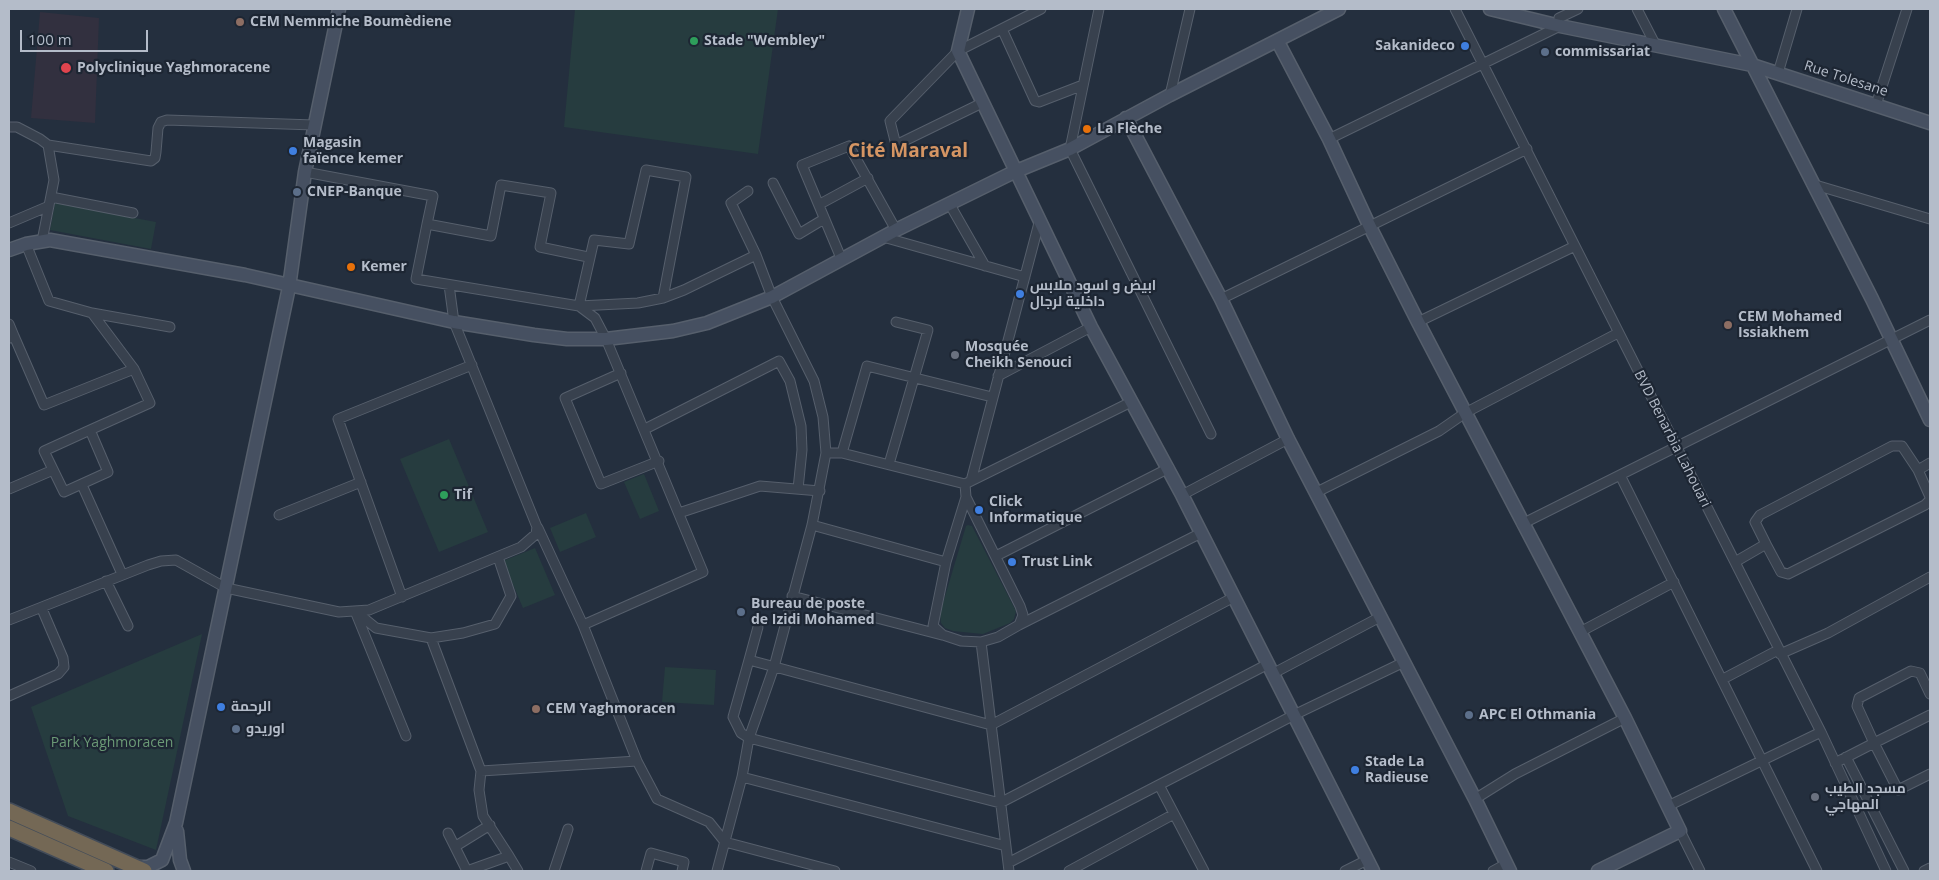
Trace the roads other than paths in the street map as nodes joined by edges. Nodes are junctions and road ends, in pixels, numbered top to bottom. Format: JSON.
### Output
{"nodes":[{"id":1,"x":339,"y":9,"type":"edge"},
{"id":2,"x":968,"y":9,"type":"edge"},
{"id":3,"x":1041,"y":9,"type":"edge"},
{"id":4,"x":1099,"y":9,"type":"edge"},
{"id":5,"x":1190,"y":9,"type":"edge"},
{"id":6,"x":1339,"y":9,"type":"edge"},
{"id":7,"x":1455,"y":9,"type":"edge"},
{"id":8,"x":1490,"y":9,"type":"edge"},
{"id":9,"x":1554,"y":9,"type":"edge"},
{"id":10,"x":1578,"y":9,"type":"edge"},
{"id":11,"x":1637,"y":9,"type":"edge"},
{"id":12,"x":1724,"y":9,"type":"edge"},
{"id":13,"x":1797,"y":9,"type":"edge"},
{"id":14,"x":1908,"y":9,"type":"edge"},
{"id":15,"x":1559,"y":22,"type":"junction"},
{"id":16,"x":1002,"y":29,"type":"junction"},
{"id":17,"x":1278,"y":42,"type":"junction"},
{"id":18,"x":1655,"y":44,"type":"junction"},
{"id":19,"x":958,"y":51,"type":"junction"},
{"id":20,"x":1481,"y":63,"type":"junction"},
{"id":21,"x":1752,"y":65,"type":"junction"},
{"id":22,"x":1778,"y":73,"type":"junction"},
{"id":23,"x":1083,"y":85,"type":"junction"},
{"id":24,"x":1170,"y":95,"type":"junction"},
{"id":25,"x":982,"y":103,"type":"junction"},
{"id":26,"x":1876,"y":105,"type":"junction"},
{"id":27,"x":1126,"y":118,"type":"junction"},
{"id":28,"x":1930,"y":123,"type":"edge"},
{"id":29,"x":314,"y":125,"type":"junction"},
{"id":30,"x":9,"y":127,"type":"edge"},
{"id":31,"x":1329,"y":139,"type":"junction"},
{"id":32,"x":48,"y":145,"type":"junction"},
{"id":33,"x":1070,"y":149,"type":"junction"},
{"id":34,"x":1526,"y":149,"type":"junction"},
{"id":35,"x":305,"y":172,"type":"junction"},
{"id":36,"x":1014,"y":172,"type":"junction"},
{"id":37,"x":868,"y":178,"type":"junction"},
{"id":38,"x":773,"y":183,"type":"dead end"},
{"id":39,"x":1812,"y":184,"type":"junction"},
{"id":40,"x":748,"y":191,"type":"dead end"},
{"id":41,"x":50,"y":202,"type":"junction"},
{"id":42,"x":950,"y":203,"type":"junction"},
{"id":43,"x":820,"y":204,"type":"junction"},
{"id":44,"x":133,"y":213,"type":"dead end"},
{"id":45,"x":1930,"y":218,"type":"edge"},
{"id":46,"x":824,"y":219,"type":"junction"},
{"id":47,"x":9,"y":222,"type":"edge"},
{"id":48,"x":1039,"y":223,"type":"junction"},
{"id":49,"x":428,"y":224,"type":"junction"},
{"id":50,"x":1369,"y":225,"type":"junction"},
{"id":51,"x":896,"y":230,"type":"junction"},
{"id":52,"x":883,"y":237,"type":"junction"},
{"id":53,"x":42,"y":241,"type":"junction"},
{"id":54,"x":26,"y":244,"type":"junction"},
{"id":55,"x":1575,"y":246,"type":"junction"},
{"id":56,"x":9,"y":250,"type":"edge"},
{"id":57,"x":756,"y":255,"type":"junction"},
{"id":58,"x":588,"y":257,"type":"junction"},
{"id":59,"x":841,"y":258,"type":"junction"},
{"id":60,"x":985,"y":266,"type":"junction"},
{"id":61,"x":1025,"y":277,"type":"junction"},
{"id":62,"x":449,"y":284,"type":"junction"},
{"id":63,"x":288,"y":287,"type":"junction"},
{"id":64,"x":772,"y":297,"type":"junction"},
{"id":65,"x":663,"y":298,"type":"junction"},
{"id":66,"x":1220,"y":299,"type":"junction"},
{"id":67,"x":579,"y":306,"type":"junction"},
{"id":68,"x":92,"y":313,"type":"junction"},
{"id":69,"x":1930,"y":320,"type":"edge"},
{"id":70,"x":454,"y":322,"type":"junction"},
{"id":71,"x":896,"y":322,"type":"dead end"},
{"id":72,"x":1418,"y":322,"type":"junction"},
{"id":73,"x":9,"y":324,"type":"edge"},
{"id":74,"x":170,"y":327,"type":"dead end"},
{"id":75,"x":1091,"y":327,"type":"junction"},
{"id":76,"x":1618,"y":333,"type":"junction"},
{"id":77,"x":11,"y":338,"type":"edge"},
{"id":78,"x":606,"y":339,"type":"junction"},
{"id":79,"x":1892,"y":339,"type":"junction"},
{"id":80,"x":472,"y":365,"type":"junction"},
{"id":81,"x":134,"y":368,"type":"junction"},
{"id":82,"x":621,"y":374,"type":"junction"},
{"id":83,"x":998,"y":376,"type":"junction"},
{"id":84,"x":917,"y":377,"type":"junction"},
{"id":85,"x":992,"y":397,"type":"junction"},
{"id":86,"x":1130,"y":402,"type":"junction"},
{"id":87,"x":1465,"y":413,"type":"junction"},
{"id":88,"x":1929,"y":413,"type":"edge"},
{"id":89,"x":645,"y":429,"type":"junction"},
{"id":90,"x":90,"y":430,"type":"junction"},
{"id":91,"x":1211,"y":434,"type":"dead end"},
{"id":92,"x":1288,"y":439,"type":"junction"},
{"id":93,"x":1676,"y":447,"type":"junction"},
{"id":94,"x":826,"y":453,"type":"junction"},
{"id":95,"x":842,"y":453,"type":"junction"},
{"id":96,"x":659,"y":461,"type":"junction"},
{"id":97,"x":1930,"y":463,"type":"edge"},
{"id":98,"x":889,"y":464,"type":"junction"},
{"id":99,"x":1169,"y":468,"type":"junction"},
{"id":100,"x":53,"y":470,"type":"junction"},
{"id":101,"x":1918,"y":470,"type":"junction"},
{"id":102,"x":1620,"y":475,"type":"junction"},
{"id":103,"x":361,"y":482,"type":"junction"},
{"id":104,"x":968,"y":482,"type":"junction"},
{"id":105,"x":82,"y":485,"type":"junction"},
{"id":106,"x":9,"y":489,"type":"edge"},
{"id":107,"x":798,"y":489,"type":"junction"},
{"id":108,"x":820,"y":491,"type":"junction"},
{"id":109,"x":1317,"y":492,"type":"junction"},
{"id":110,"x":1182,"y":494,"type":"junction"},
{"id":111,"x":966,"y":497,"type":"junction"},
{"id":112,"x":1930,"y":498,"type":"edge"},
{"id":113,"x":679,"y":514,"type":"junction"},
{"id":114,"x":279,"y":515,"type":"dead end"},
{"id":115,"x":1522,"y":524,"type":"junction"},
{"id":116,"x":812,"y":525,"type":"junction"},
{"id":117,"x":537,"y":527,"type":"junction"},
{"id":118,"x":1202,"y":533,"type":"junction"},
{"id":119,"x":1766,"y":544,"type":"junction"},
{"id":120,"x":996,"y":556,"type":"junction"},
{"id":121,"x":498,"y":557,"type":"junction"},
{"id":122,"x":946,"y":562,"type":"junction"},
{"id":123,"x":1735,"y":562,"type":"junction"},
{"id":124,"x":122,"y":574,"type":"junction"},
{"id":125,"x":1930,"y":577,"type":"edge"},
{"id":126,"x":106,"y":581,"type":"junction"},
{"id":127,"x":1674,"y":582,"type":"junction"},
{"id":128,"x":226,"y":588,"type":"junction"},
{"id":129,"x":792,"y":596,"type":"junction"},
{"id":130,"x":402,"y":597,"type":"junction"},
{"id":131,"x":1234,"y":597,"type":"junction"},
{"id":132,"x":42,"y":609,"type":"junction"},
{"id":133,"x":355,"y":612,"type":"junction"},
{"id":134,"x":1380,"y":617,"type":"junction"},
{"id":135,"x":9,"y":620,"type":"edge"},
{"id":136,"x":583,"y":625,"type":"junction"},
{"id":137,"x":1019,"y":625,"type":"junction"},
{"id":138,"x":128,"y":626,"type":"dead end"},
{"id":139,"x":758,"y":627,"type":"dead end"},
{"id":140,"x":1580,"y":632,"type":"junction"},
{"id":141,"x":943,"y":635,"type":"junction"},
{"id":142,"x":431,"y":638,"type":"junction"},
{"id":143,"x":981,"y":642,"type":"junction"},
{"id":144,"x":1779,"y":652,"type":"junction"},
{"id":145,"x":749,"y":660,"type":"junction"},
{"id":146,"x":1404,"y":662,"type":"junction"},
{"id":147,"x":774,"y":667,"type":"junction"},
{"id":148,"x":1271,"y":668,"type":"junction"},
{"id":149,"x":1723,"y":679,"type":"junction"},
{"id":150,"x":1930,"y":694,"type":"edge"},
{"id":151,"x":9,"y":696,"type":"edge"},
{"id":152,"x":1294,"y":715,"type":"junction"},
{"id":153,"x":1930,"y":715,"type":"edge"},
{"id":154,"x":1625,"y":718,"type":"junction"},
{"id":155,"x":991,"y":725,"type":"junction"},
{"id":156,"x":1821,"y":732,"type":"junction"},
{"id":157,"x":406,"y":736,"type":"dead end"},
{"id":158,"x":749,"y":738,"type":"junction"},
{"id":159,"x":1874,"y":743,"type":"junction"},
{"id":160,"x":1846,"y":757,"type":"junction"},
{"id":161,"x":1761,"y":760,"type":"junction"},
{"id":162,"x":637,"y":761,"type":"junction"},
{"id":163,"x":1835,"y":763,"type":"junction"},
{"id":164,"x":481,"y":771,"type":"junction"},
{"id":165,"x":1930,"y":774,"type":"edge"},
{"id":166,"x":742,"y":777,"type":"junction"},
{"id":167,"x":1159,"y":785,"type":"junction"},
{"id":168,"x":1475,"y":799,"type":"junction"},
{"id":169,"x":1000,"y":803,"type":"junction"},
{"id":170,"x":1668,"y":806,"type":"junction"},
{"id":171,"x":9,"y":811,"type":"edge"},
{"id":172,"x":1174,"y":814,"type":"junction"},
{"id":173,"x":176,"y":823,"type":"junction"},
{"id":174,"x":490,"y":825,"type":"junction"},
{"id":175,"x":9,"y":828,"type":"edge"},
{"id":176,"x":568,"y":829,"type":"dead end"},
{"id":177,"x":1680,"y":831,"type":"junction"},
{"id":178,"x":448,"y":832,"type":"dead end"},
{"id":179,"x":726,"y":842,"type":"junction"},
{"id":180,"x":456,"y":846,"type":"junction"},
{"id":181,"x":1006,"y":846,"type":"junction"},
{"id":182,"x":509,"y":856,"type":"junction"},
{"id":183,"x":9,"y":862,"type":"edge"},
{"id":184,"x":1370,"y":866,"type":"edge"},
{"id":185,"x":1008,"y":867,"type":"edge"},
{"id":186,"x":1508,"y":868,"type":"edge"},
{"id":187,"x":1930,"y":868,"type":"edge"},
{"id":188,"x":139,"y":869,"type":"edge"},
{"id":189,"x":32,"y":871,"type":"edge"},
{"id":190,"x":106,"y":871,"type":"edge"},
{"id":191,"x":184,"y":871,"type":"edge"},
{"id":192,"x":467,"y":871,"type":"edge"},
{"id":193,"x":518,"y":871,"type":"edge"},
{"id":194,"x":554,"y":871,"type":"edge"},
{"id":195,"x":646,"y":871,"type":"edge"},
{"id":196,"x":682,"y":871,"type":"edge"},
{"id":197,"x":717,"y":871,"type":"edge"},
{"id":198,"x":835,"y":871,"type":"edge"},
{"id":199,"x":1069,"y":871,"type":"edge"},
{"id":200,"x":1204,"y":871,"type":"edge"},
{"id":201,"x":1345,"y":871,"type":"edge"},
{"id":202,"x":1493,"y":871,"type":"edge"},
{"id":203,"x":1598,"y":871,"type":"edge"},
{"id":204,"x":1700,"y":871,"type":"edge"},
{"id":205,"x":1817,"y":871,"type":"edge"},
{"id":206,"x":1886,"y":871,"type":"edge"},
{"id":207,"x":1904,"y":871,"type":"edge"},
{"id":208,"x":1924,"y":871,"type":"edge"}],
"edges":[{"from":1,"to":29,"type":"street"},
{"from":2,"to":19,"type":"street"},
{"from":3,"to":16,"type":"street"},
{"from":4,"to":23,"type":"street"},
{"from":5,"to":24,"type":"street"},
{"from":6,"to":17,"type":"street"},
{"from":7,"to":20,"type":"street","name":"BVD Benarbia Lahouari"},
{"from":8,"to":15,"type":"street","name":"Rue Tolesane"},
{"from":9,"to":15,"type":"street"},
{"from":10,"to":15,"type":"street"},
{"from":11,"to":18,"type":"street"},
{"from":12,"to":21,"type":"street"},
{"from":13,"to":22,"type":"street"},
{"from":14,"to":26,"type":"street"},
{"from":15,"to":18,"type":"street","name":"Rue Tolesane"},
{"from":15,"to":20,"type":"street"},
{"from":16,"to":19,"type":"street"},
{"from":16,"to":23,"type":"street"},
{"from":17,"to":24,"type":"street"},
{"from":17,"to":31,"type":"street"},
{"from":18,"to":21,"type":"street","name":"Rue Tolesane"},
{"from":19,"to":25,"type":"street"},
{"from":19,"to":25,"type":"street"},
{"from":20,"to":31,"type":"street"},
{"from":20,"to":34,"type":"street","name":"BVD Benarbia Lahouari"},
{"from":21,"to":22,"type":"street","name":"Rue Tolesane"},
{"from":21,"to":39,"type":"street"},
{"from":22,"to":26,"type":"street","name":"Rue Tolesane"},
{"from":23,"to":33,"type":"street"},
{"from":24,"to":27,"type":"street"},
{"from":25,"to":36,"type":"street"},
{"from":26,"to":28,"type":"street","name":"Rue Tolesane"},
{"from":27,"to":33,"type":"street"},
{"from":27,"to":66,"type":"street"},
{"from":29,"to":32,"type":"street"},
{"from":29,"to":35,"type":"street"},
{"from":30,"to":32,"type":"street"},
{"from":31,"to":50,"type":"street"},
{"from":32,"to":41,"type":"street"},
{"from":33,"to":36,"type":"street"},
{"from":33,"to":91,"type":"street"},
{"from":34,"to":50,"type":"street"},
{"from":34,"to":55,"type":"street","name":"BVD Benarbia Lahouari"},
{"from":35,"to":49,"type":"street"},
{"from":35,"to":63,"type":"street"},
{"from":36,"to":42,"type":"street"},
{"from":36,"to":48,"type":"street"},
{"from":37,"to":43,"type":"street"},
{"from":37,"to":43,"type":"street"},
{"from":37,"to":51,"type":"street"},
{"from":38,"to":46,"type":"street"},
{"from":39,"to":45,"type":"street"},
{"from":39,"to":79,"type":"street"},
{"from":40,"to":57,"type":"street"},
{"from":41,"to":44,"type":"street"},
{"from":41,"to":47,"type":"street"},
{"from":41,"to":53,"type":"street"},
{"from":42,"to":51,"type":"street"},
{"from":42,"to":60,"type":"street"},
{"from":43,"to":46,"type":"street"},
{"from":46,"to":59,"type":"street"},
{"from":48,"to":61,"type":"street"},
{"from":48,"to":75,"type":"street"},
{"from":49,"to":58,"type":"street"},
{"from":49,"to":62,"type":"street"},
{"from":50,"to":66,"type":"street"},
{"from":50,"to":72,"type":"street"},
{"from":51,"to":52,"type":"street"},
{"from":52,"to":59,"type":"street"},
{"from":52,"to":60,"type":"street"},
{"from":53,"to":54,"type":"street"},
{"from":53,"to":63,"type":"street"},
{"from":54,"to":56,"type":"street"},
{"from":54,"to":68,"type":"street"},
{"from":55,"to":72,"type":"street"},
{"from":55,"to":76,"type":"street","name":"BVD Benarbia Lahouari"},
{"from":57,"to":64,"type":"street"},
{"from":57,"to":65,"type":"street"},
{"from":58,"to":65,"type":"street"},
{"from":58,"to":67,"type":"street"},
{"from":59,"to":64,"type":"street"},
{"from":60,"to":61,"type":"street"},
{"from":61,"to":83,"type":"street"},
{"from":62,"to":67,"type":"street"},
{"from":62,"to":70,"type":"street"},
{"from":63,"to":70,"type":"street"},
{"from":63,"to":128,"type":"street"},
{"from":64,"to":78,"type":"street"},
{"from":64,"to":94,"type":"street"},
{"from":65,"to":67,"type":"street"},
{"from":66,"to":92,"type":"street"},
{"from":67,"to":78,"type":"street"},
{"from":68,"to":74,"type":"street"},
{"from":68,"to":81,"type":"street"},
{"from":69,"to":79,"type":"street"},
{"from":70,"to":78,"type":"street"},
{"from":70,"to":80,"type":"street"},
{"from":71,"to":84,"type":"street"},
{"from":72,"to":87,"type":"street"},
{"from":73,"to":77,"type":"street"},
{"from":75,"to":83,"type":"street"},
{"from":75,"to":86,"type":"street"},
{"from":76,"to":87,"type":"street"},
{"from":76,"to":93,"type":"street","name":"BVD Benarbia Lahouari"},
{"from":77,"to":81,"type":"street"},
{"from":78,"to":82,"type":"street"},
{"from":79,"to":88,"type":"street"},
{"from":79,"to":93,"type":"street"},
{"from":80,"to":103,"type":"street"},
{"from":80,"to":117,"type":"street"},
{"from":81,"to":90,"type":"street"},
{"from":82,"to":89,"type":"street"},
{"from":82,"to":96,"type":"street"},
{"from":83,"to":85,"type":"street"},
{"from":84,"to":85,"type":"street"},
{"from":84,"to":95,"type":"street"},
{"from":84,"to":98,"type":"street"},
{"from":85,"to":104,"type":"street"},
{"from":86,"to":99,"type":"street"},
{"from":86,"to":104,"type":"street"},
{"from":87,"to":109,"type":"street"},
{"from":87,"to":115,"type":"street"},
{"from":89,"to":96,"type":"street"},
{"from":89,"to":107,"type":"street"},
{"from":90,"to":100,"type":"street"},
{"from":90,"to":105,"type":"street"},
{"from":92,"to":109,"type":"street"},
{"from":92,"to":110,"type":"street"},
{"from":93,"to":102,"type":"street"},
{"from":93,"to":123,"type":"street","name":"BVD Benarbia Lahouari"},
{"from":94,"to":95,"type":"street"},
{"from":94,"to":108,"type":"street"},
{"from":95,"to":98,"type":"street"},
{"from":96,"to":113,"type":"street"},
{"from":97,"to":101,"type":"street"},
{"from":98,"to":104,"type":"street"},
{"from":99,"to":110,"type":"street"},
{"from":99,"to":120,"type":"street"},
{"from":100,"to":105,"type":"street"},
{"from":100,"to":106,"type":"street"},
{"from":101,"to":112,"type":"street"},
{"from":101,"to":119,"type":"street"},
{"from":102,"to":115,"type":"street"},
{"from":102,"to":127,"type":"street"},
{"from":103,"to":114,"type":"street"},
{"from":103,"to":130,"type":"street"},
{"from":104,"to":111,"type":"street"},
{"from":105,"to":124,"type":"street"},
{"from":107,"to":108,"type":"street"},
{"from":107,"to":113,"type":"street"},
{"from":108,"to":116,"type":"street"},
{"from":109,"to":134,"type":"street"},
{"from":110,"to":118,"type":"street"},
{"from":111,"to":120,"type":"street"},
{"from":111,"to":122,"type":"street"},
{"from":112,"to":119,"type":"street"},
{"from":113,"to":136,"type":"street"},
{"from":115,"to":140,"type":"street"},
{"from":116,"to":122,"type":"street"},
{"from":116,"to":129,"type":"street"},
{"from":117,"to":121,"type":"street"},
{"from":117,"to":136,"type":"street"},
{"from":118,"to":131,"type":"street"},
{"from":118,"to":137,"type":"street"},
{"from":119,"to":123,"type":"street"},
{"from":120,"to":137,"type":"street"},
{"from":121,"to":130,"type":"street"},
{"from":121,"to":142,"type":"street"},
{"from":122,"to":141,"type":"street"},
{"from":123,"to":144,"type":"street","name":"BVD Benarbia Lahouari"},
{"from":124,"to":126,"type":"street"},
{"from":124,"to":128,"type":"street"},
{"from":125,"to":144,"type":"street"},
{"from":126,"to":132,"type":"street"},
{"from":126,"to":138,"type":"street"},
{"from":127,"to":140,"type":"street"},
{"from":127,"to":149,"type":"street"},
{"from":128,"to":133,"type":"street"},
{"from":128,"to":173,"type":"street"},
{"from":129,"to":141,"type":"street"},
{"from":129,"to":147,"type":"street"},
{"from":130,"to":133,"type":"street"},
{"from":131,"to":148,"type":"street"},
{"from":131,"to":155,"type":"street"},
{"from":132,"to":135,"type":"street"},
{"from":132,"to":151,"type":"street"},
{"from":133,"to":142,"type":"street"},
{"from":133,"to":157,"type":"street"},
{"from":134,"to":146,"type":"street"},
{"from":134,"to":148,"type":"street"},
{"from":136,"to":162,"type":"street"},
{"from":137,"to":143,"type":"street"},
{"from":139,"to":145,"type":"street"},
{"from":140,"to":154,"type":"street"},
{"from":141,"to":143,"type":"street"},
{"from":142,"to":164,"type":"street"},
{"from":143,"to":155,"type":"street"},
{"from":144,"to":149,"type":"street"},
{"from":144,"to":156,"type":"street","name":"BVD Benarbia Lahouari"},
{"from":145,"to":147,"type":"street"},
{"from":145,"to":158,"type":"street"},
{"from":146,"to":152,"type":"street"},
{"from":146,"to":168,"type":"street"},
{"from":147,"to":155,"type":"street"},
{"from":147,"to":158,"type":"street"},
{"from":148,"to":152,"type":"street"},
{"from":148,"to":169,"type":"street"},
{"from":149,"to":161,"type":"street"},
{"from":150,"to":159,"type":"street"},
{"from":152,"to":167,"type":"street"},
{"from":152,"to":184,"type":"street"},
{"from":153,"to":159,"type":"street"},
{"from":154,"to":168,"type":"street"},
{"from":154,"to":170,"type":"street"},
{"from":155,"to":169,"type":"street"},
{"from":156,"to":161,"type":"street"},
{"from":156,"to":163,"type":"street","name":"BVD Benarbia Lahouari"},
{"from":158,"to":166,"type":"street"},
{"from":158,"to":169,"type":"street"},
{"from":159,"to":160,"type":"street"},
{"from":159,"to":165,"type":"street"},
{"from":160,"to":163,"type":"street"},
{"from":160,"to":207,"type":"street"},
{"from":161,"to":170,"type":"street"},
{"from":161,"to":205,"type":"street"},
{"from":162,"to":164,"type":"street"},
{"from":162,"to":179,"type":"street"},
{"from":163,"to":206,"type":"street","name":"BVD Benarbia Lahouari"},
{"from":164,"to":174,"type":"street"},
{"from":166,"to":179,"type":"street"},
{"from":166,"to":181,"type":"street"},
{"from":167,"to":172,"type":"street"},
{"from":167,"to":185,"type":"street"},
{"from":168,"to":186,"type":"street"},
{"from":169,"to":181,"type":"street"},
{"from":170,"to":177,"type":"street"},
{"from":171,"to":188,"type":"highway"},
{"from":172,"to":199,"type":"street"},
{"from":172,"to":200,"type":"street"},
{"from":173,"to":188,"type":"street"},
{"from":173,"to":191,"type":"street"},
{"from":174,"to":180,"type":"street"},
{"from":174,"to":182,"type":"street"},
{"from":175,"to":190,"type":"highway"},
{"from":176,"to":194,"type":"street"},
{"from":177,"to":203,"type":"street"},
{"from":177,"to":204,"type":"street"},
{"from":178,"to":180,"type":"street"},
{"from":179,"to":197,"type":"street"},
{"from":179,"to":198,"type":"street"},
{"from":180,"to":192,"type":"street"},
{"from":181,"to":185,"type":"street"},
{"from":182,"to":192,"type":"street"},
{"from":182,"to":193,"type":"street"},
{"from":183,"to":189,"type":"street"},
{"from":184,"to":201,"type":"street"},
{"from":186,"to":202,"type":"street"},
{"from":187,"to":208,"type":"street"},
{"from":195,"to":196,"type":"street"}]}
